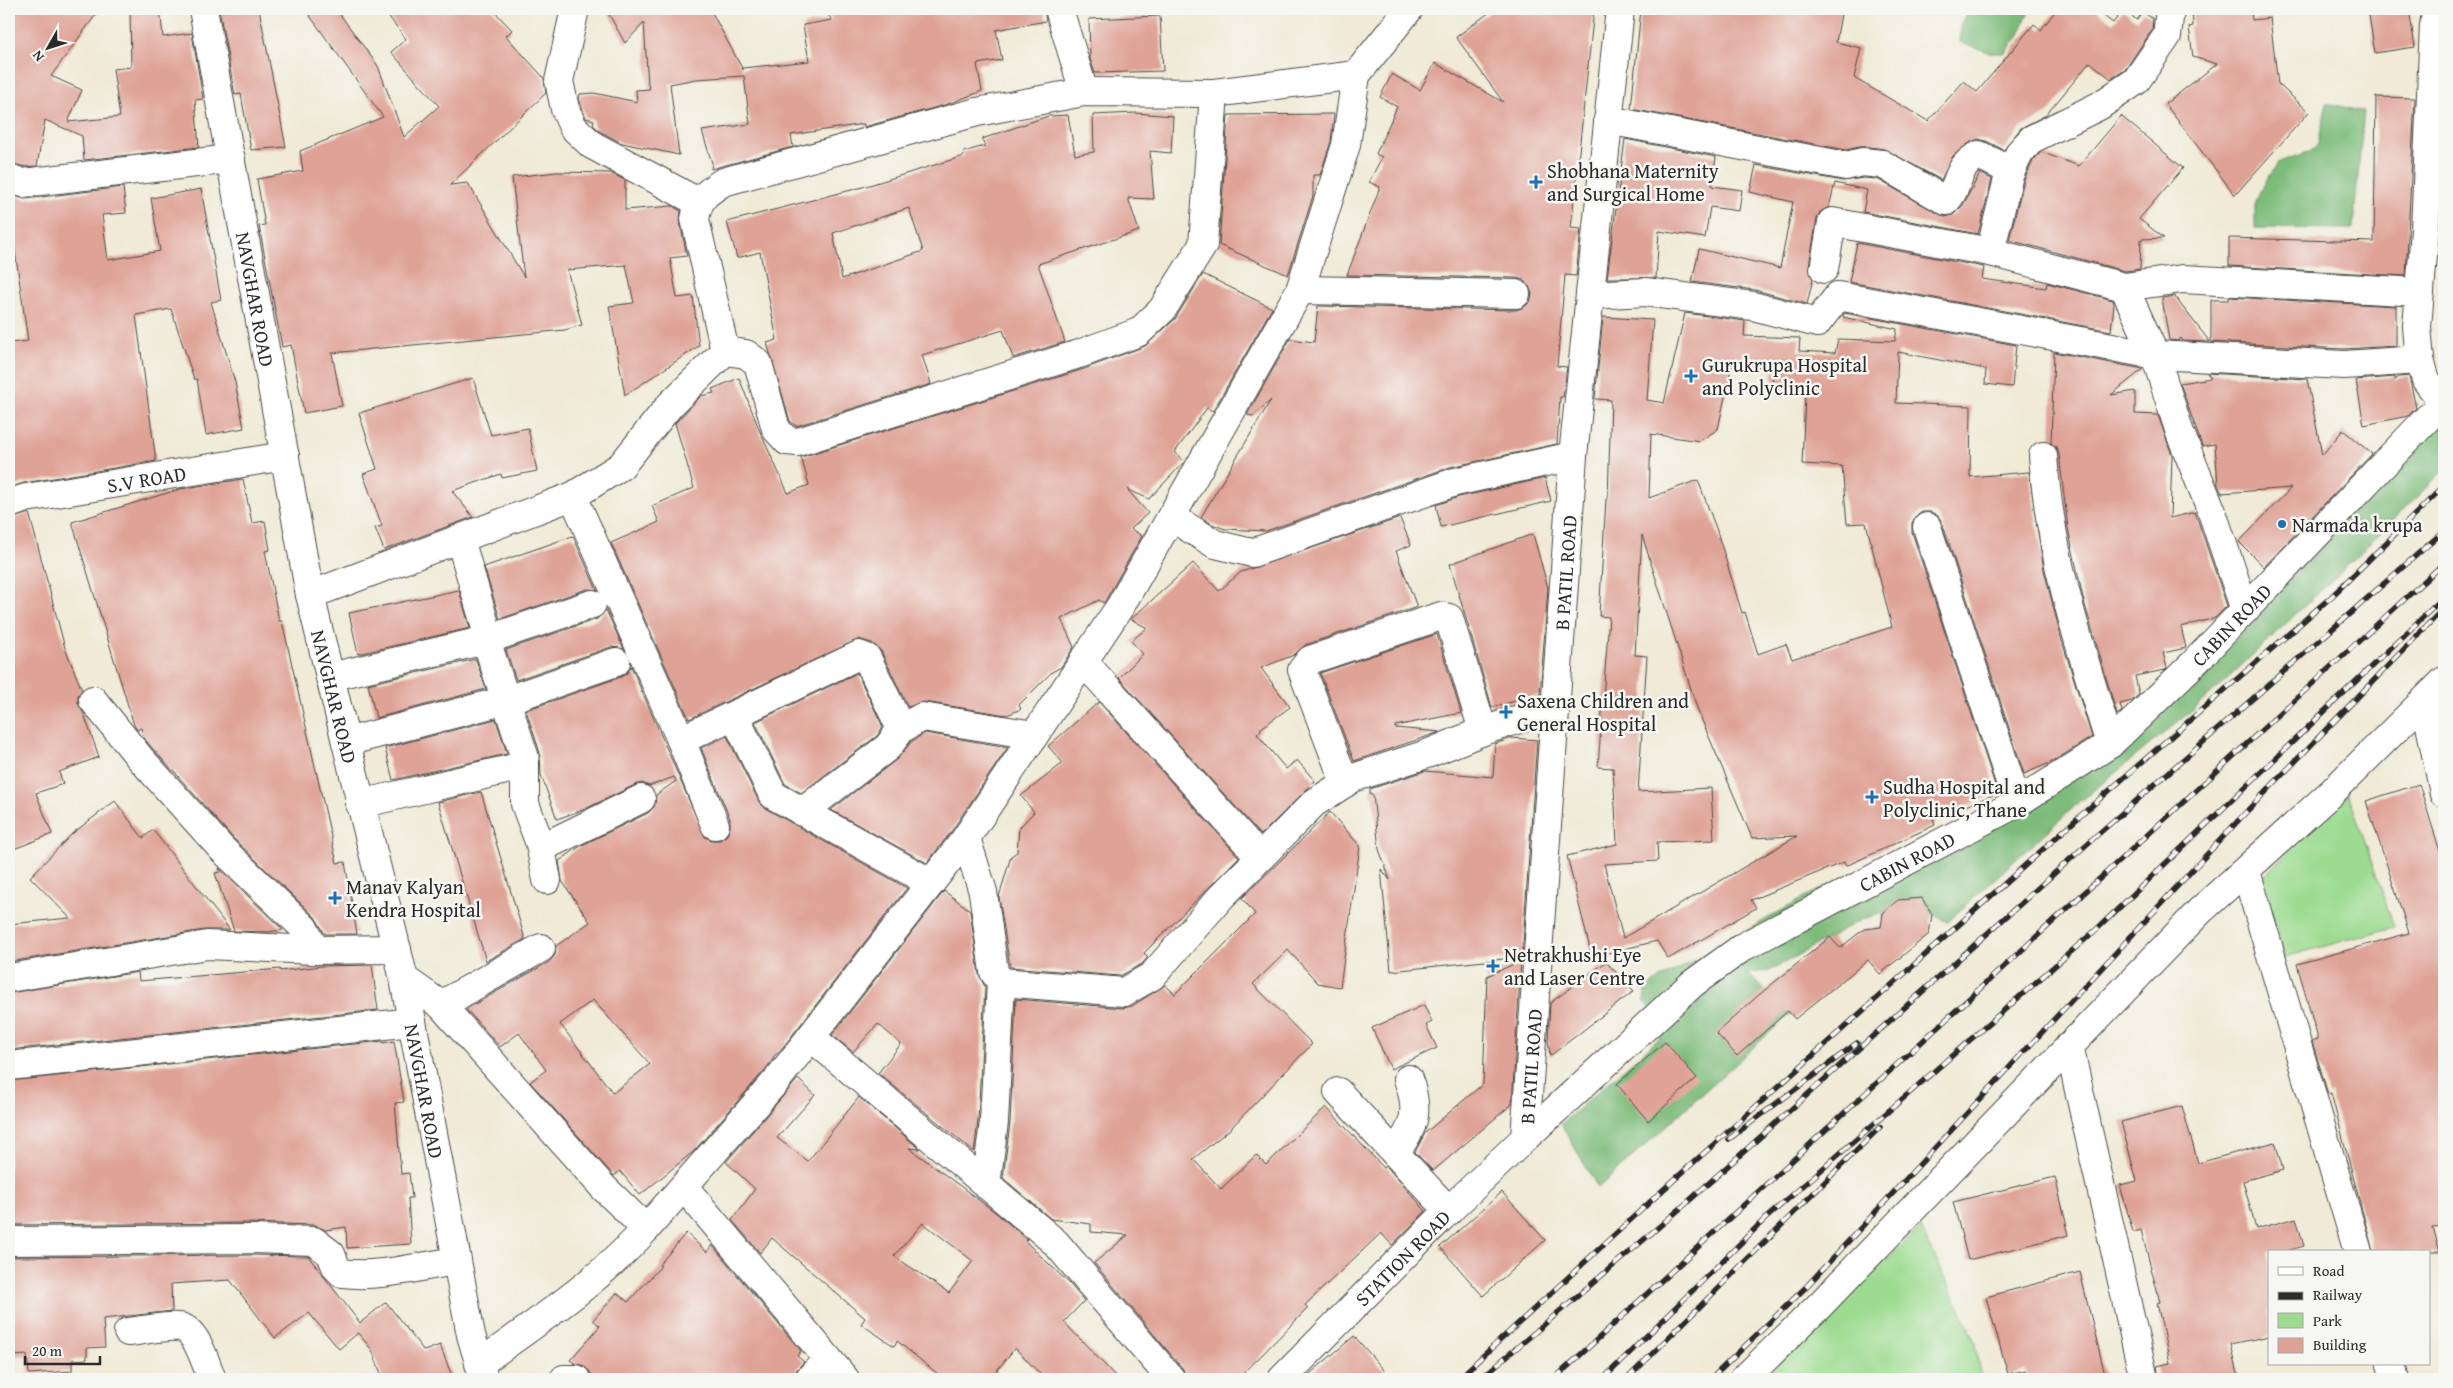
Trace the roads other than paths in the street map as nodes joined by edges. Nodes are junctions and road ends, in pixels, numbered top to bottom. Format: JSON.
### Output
{"nodes":[{"id":1,"x":203,"y":9,"type":"edge"},
{"id":2,"x":575,"y":9,"type":"edge"},
{"id":3,"x":1058,"y":9,"type":"edge"},
{"id":4,"x":1409,"y":9,"type":"edge"},
{"id":5,"x":1620,"y":9,"type":"edge"},
{"id":6,"x":2170,"y":9,"type":"edge"},
{"id":7,"x":2437,"y":9,"type":"edge"},
{"id":8,"x":1356,"y":75,"type":"junction"},
{"id":9,"x":1084,"y":92,"type":"junction"},
{"id":10,"x":1214,"y":93,"type":"junction"},
{"id":11,"x":1608,"y":120,"type":"junction"},
{"id":12,"x":231,"y":159,"type":"junction"},
{"id":13,"x":2011,"y":171,"type":"junction"},
{"id":14,"x":9,"y":178,"type":"edge"},
{"id":15,"x":698,"y":202,"type":"junction"},
{"id":16,"x":1990,"y":252,"type":"junction"},
{"id":17,"x":1824,"y":269,"type":"dead end"},
{"id":18,"x":2124,"y":287,"type":"junction"},
{"id":19,"x":1300,"y":290,"type":"junction"},
{"id":20,"x":2420,"y":292,"type":"junction"},
{"id":21,"x":1516,"y":294,"type":"dead end"},
{"id":22,"x":1590,"y":295,"type":"junction"},
{"id":23,"x":725,"y":351,"type":"junction"},
{"id":24,"x":2155,"y":355,"type":"junction"},
{"id":25,"x":2420,"y":360,"type":"junction"},
{"id":26,"x":2444,"y":402,"type":"edge"},
{"id":27,"x":285,"y":456,"type":"junction"},
{"id":28,"x":1573,"y":456,"type":"junction"},
{"id":29,"x":2043,"y":456,"type":"dead end"},
{"id":30,"x":573,"y":496,"type":"junction"},
{"id":31,"x":9,"y":504,"type":"edge"},
{"id":32,"x":1170,"y":517,"type":"junction"},
{"id":33,"x":1927,"y":527,"type":"dead end"},
{"id":34,"x":460,"y":539,"type":"junction"},
{"id":35,"x":310,"y":595,"type":"junction"},
{"id":36,"x":592,"y":604,"type":"dead end"},
{"id":37,"x":2245,"y":610,"type":"junction"},
{"id":38,"x":486,"y":640,"type":"junction"},
{"id":39,"x":1084,"y":660,"type":"junction"},
{"id":40,"x":616,"y":662,"type":"dead end"},
{"id":41,"x":330,"y":677,"type":"junction"},
{"id":42,"x":2444,"y":681,"type":"edge"},
{"id":43,"x":93,"y":700,"type":"dead end"},
{"id":44,"x":507,"y":700,"type":"junction"},
{"id":45,"x":2425,"y":701,"type":"junction"},
{"id":46,"x":1555,"y":707,"type":"junction"},
{"id":47,"x":734,"y":715,"type":"junction"},
{"id":48,"x":901,"y":729,"type":"junction"},
{"id":49,"x":1483,"y":731,"type":"junction"},
{"id":50,"x":1034,"y":735,"type":"junction"},
{"id":51,"x":681,"y":740,"type":"junction"},
{"id":52,"x":346,"y":742,"type":"junction"},
{"id":53,"x":2110,"y":744,"type":"junction"},
{"id":54,"x":523,"y":766,"type":"junction"},
{"id":55,"x":1345,"y":783,"type":"junction"},
{"id":56,"x":2444,"y":794,"type":"edge"},
{"id":57,"x":641,"y":799,"type":"dead end"},
{"id":58,"x":2017,"y":803,"type":"junction"},
{"id":59,"x":360,"y":804,"type":"junction"},
{"id":60,"x":802,"y":812,"type":"junction"},
{"id":61,"x":715,"y":825,"type":"dead end"},
{"id":62,"x":966,"y":838,"type":"junction"},
{"id":63,"x":541,"y":848,"type":"junction"},
{"id":64,"x":1260,"y":857,"type":"junction"},
{"id":65,"x":2246,"y":871,"type":"junction"},
{"id":66,"x":547,"y":880,"type":"dead end"},
{"id":67,"x":931,"y":883,"type":"junction"},
{"id":68,"x":542,"y":948,"type":"dead end"},
{"id":69,"x":397,"y":949,"type":"junction"},
{"id":70,"x":315,"y":950,"type":"junction"},
{"id":71,"x":9,"y":978,"type":"edge"},
{"id":72,"x":404,"y":979,"type":"junction"},
{"id":73,"x":1000,"y":982,"type":"junction"},
{"id":74,"x":441,"y":1005,"type":"junction"},
{"id":75,"x":412,"y":1022,"type":"junction"},
{"id":76,"x":811,"y":1037,"type":"junction"},
{"id":77,"x":2069,"y":1046,"type":"junction"},
{"id":78,"x":9,"y":1066,"type":"edge"},
{"id":79,"x":1408,"y":1079,"type":"dead end"},
{"id":80,"x":1338,"y":1092,"type":"dead end"},
{"id":81,"x":1525,"y":1138,"type":"junction"},
{"id":82,"x":1395,"y":1152,"type":"junction"},
{"id":83,"x":986,"y":1185,"type":"junction"},
{"id":84,"x":684,"y":1187,"type":"junction"},
{"id":85,"x":1449,"y":1211,"type":"junction"},
{"id":86,"x":646,"y":1229,"type":"junction"},
{"id":87,"x":9,"y":1240,"type":"edge"},
{"id":88,"x":2357,"y":1250,"type":"edge"},
{"id":89,"x":457,"y":1261,"type":"junction"},
{"id":90,"x":128,"y":1332,"type":"dead end"},
{"id":91,"x":2392,"y":1366,"type":"edge"},
{"id":92,"x":837,"y":1369,"type":"edge"},
{"id":93,"x":482,"y":1372,"type":"edge"},
{"id":94,"x":1746,"y":1378,"type":"edge"},
{"id":95,"x":212,"y":1379,"type":"edge"},
{"id":96,"x":564,"y":1379,"type":"edge"},
{"id":97,"x":576,"y":1379,"type":"edge"},
{"id":98,"x":809,"y":1379,"type":"edge"},
{"id":99,"x":1171,"y":1379,"type":"edge"},
{"id":100,"x":1282,"y":1379,"type":"edge"},
{"id":101,"x":2144,"y":1379,"type":"edge"},
{"id":102,"x":2395,"y":1379,"type":"edge"}],
"edges":[{"from":1,"to":12,"type":"street","name":"NAVGHAR ROAD"},
{"from":2,"to":15,"type":"street"},
{"from":3,"to":9,"type":"street"},
{"from":4,"to":8,"type":"street"},
{"from":5,"to":11,"type":"street","name":"B PATIL ROAD"},
{"from":6,"to":13,"type":"street"},
{"from":7,"to":20,"type":"street"},
{"from":8,"to":10,"type":"street"},
{"from":8,"to":19,"type":"street"},
{"from":9,"to":10,"type":"street"},
{"from":9,"to":15,"type":"street"},
{"from":10,"to":23,"type":"street"},
{"from":11,"to":13,"type":"street"},
{"from":11,"to":22,"type":"street","name":"B PATIL ROAD"},
{"from":12,"to":14,"type":"street"},
{"from":12,"to":27,"type":"street","name":"NAVGHAR ROAD"},
{"from":13,"to":16,"type":"street"},
{"from":15,"to":23,"type":"street"},
{"from":16,"to":17,"type":"street"},
{"from":16,"to":18,"type":"street"},
{"from":18,"to":20,"type":"street"},
{"from":18,"to":24,"type":"street"},
{"from":19,"to":21,"type":"street"},
{"from":19,"to":32,"type":"street"},
{"from":20,"to":25,"type":"street"},
{"from":22,"to":24,"type":"street"},
{"from":22,"to":28,"type":"street","name":"B PATIL ROAD"},
{"from":23,"to":30,"type":"street"},
{"from":24,"to":25,"type":"street"},
{"from":24,"to":37,"type":"street"},
{"from":25,"to":26,"type":"street"},
{"from":26,"to":37,"type":"street","name":"CABIN ROAD"},
{"from":27,"to":31,"type":"street","name":"S.V ROAD"},
{"from":27,"to":35,"type":"street","name":"NAVGHAR ROAD"},
{"from":28,"to":32,"type":"street"},
{"from":28,"to":46,"type":"street","name":"B PATIL ROAD"},
{"from":29,"to":53,"type":"street"},
{"from":30,"to":34,"type":"street"},
{"from":30,"to":51,"type":"street"},
{"from":32,"to":39,"type":"street"},
{"from":33,"to":58,"type":"street"},
{"from":34,"to":35,"type":"street"},
{"from":34,"to":38,"type":"street"},
{"from":35,"to":41,"type":"street","name":"NAVGHAR ROAD"},
{"from":36,"to":38,"type":"street"},
{"from":37,"to":53,"type":"street","name":"CABIN ROAD"},
{"from":38,"to":41,"type":"street"},
{"from":38,"to":44,"type":"street"},
{"from":39,"to":50,"type":"street"},
{"from":39,"to":64,"type":"street"},
{"from":40,"to":44,"type":"street"},
{"from":41,"to":52,"type":"street","name":"NAVGHAR ROAD"},
{"from":42,"to":45,"type":"street"},
{"from":43,"to":70,"type":"street"},
{"from":44,"to":52,"type":"street"},
{"from":44,"to":54,"type":"street"},
{"from":45,"to":56,"type":"street"},
{"from":45,"to":65,"type":"street"},
{"from":46,"to":49,"type":"street"},
{"from":46,"to":81,"type":"street","name":"B PATIL ROAD"},
{"from":47,"to":48,"type":"street"},
{"from":47,"to":51,"type":"street"},
{"from":47,"to":60,"type":"street"},
{"from":48,"to":50,"type":"street"},
{"from":48,"to":60,"type":"street"},
{"from":49,"to":55,"type":"street"},
{"from":49,"to":55,"type":"street"},
{"from":50,"to":62,"type":"street"},
{"from":51,"to":61,"type":"street"},
{"from":52,"to":59,"type":"street","name":"NAVGHAR ROAD"},
{"from":53,"to":58,"type":"street","name":"CABIN ROAD"},
{"from":54,"to":59,"type":"street"},
{"from":54,"to":63,"type":"street"},
{"from":55,"to":64,"type":"street"},
{"from":57,"to":63,"type":"street"},
{"from":58,"to":81,"type":"street","name":"CABIN ROAD"},
{"from":59,"to":69,"type":"street","name":"NAVGHAR ROAD"},
{"from":60,"to":67,"type":"street"},
{"from":62,"to":67,"type":"street"},
{"from":62,"to":73,"type":"street"},
{"from":63,"to":66,"type":"street"},
{"from":64,"to":73,"type":"street"},
{"from":65,"to":77,"type":"street"},
{"from":65,"to":88,"type":"street"},
{"from":67,"to":76,"type":"street"},
{"from":68,"to":74,"type":"street"},
{"from":69,"to":70,"type":"street"},
{"from":69,"to":72,"type":"street","name":"NAVGHAR ROAD"},
{"from":70,"to":71,"type":"street"},
{"from":72,"to":74,"type":"street"},
{"from":72,"to":75,"type":"street","name":"NAVGHAR ROAD"},
{"from":73,"to":83,"type":"street"},
{"from":74,"to":86,"type":"street"},
{"from":75,"to":78,"type":"street"},
{"from":75,"to":89,"type":"street","name":"NAVGHAR ROAD"},
{"from":76,"to":83,"type":"street"},
{"from":76,"to":84,"type":"street"},
{"from":77,"to":94,"type":"street"},
{"from":77,"to":101,"type":"street"},
{"from":79,"to":82,"type":"street"},
{"from":80,"to":82,"type":"street"},
{"from":81,"to":85,"type":"street","name":"STATION ROAD"},
{"from":82,"to":85,"type":"street"},
{"from":83,"to":99,"type":"street"},
{"from":84,"to":86,"type":"street"},
{"from":84,"to":92,"type":"street"},
{"from":85,"to":100,"type":"street","name":"STATION ROAD"},
{"from":86,"to":93,"type":"street"},
{"from":87,"to":89,"type":"street"},
{"from":89,"to":93,"type":"street","name":"NAVGHAR ROAD"},
{"from":90,"to":95,"type":"street"},
{"from":91,"to":102,"type":"street"},
{"from":92,"to":98,"type":"street"},
{"from":96,"to":97,"type":"street"}]}
